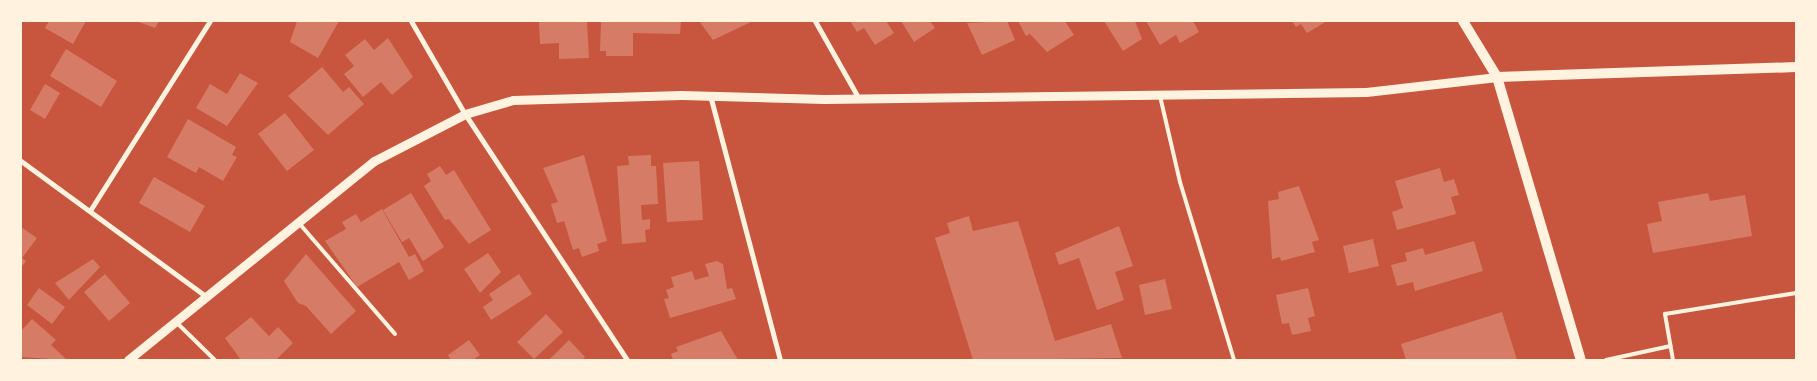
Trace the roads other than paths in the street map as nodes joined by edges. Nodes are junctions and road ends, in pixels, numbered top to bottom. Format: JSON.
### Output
{"nodes":[{"id":1,"x":210,"y":21,"type":"edge"},
{"id":2,"x":411,"y":21,"type":"edge"},
{"id":3,"x":815,"y":21,"type":"edge"},
{"id":4,"x":1463,"y":21,"type":"edge"},
{"id":5,"x":1796,"y":67,"type":"edge"},
{"id":6,"x":1497,"y":77,"type":"junction"},
{"id":7,"x":710,"y":96,"type":"junction"},
{"id":8,"x":1160,"y":96,"type":"junction"},
{"id":9,"x":858,"y":97,"type":"junction"},
{"id":10,"x":465,"y":114,"type":"junction"},
{"id":11,"x":21,"y":161,"type":"edge"},
{"id":12,"x":91,"y":209,"type":"junction"},
{"id":13,"x":297,"y":220,"type":"junction"},
{"id":14,"x":1796,"y":293,"type":"edge"},
{"id":15,"x":204,"y":295,"type":"junction"},
{"id":16,"x":174,"y":321,"type":"junction"},
{"id":17,"x":394,"y":334,"type":"dead end"},
{"id":18,"x":1670,"y":346,"type":"junction"},
{"id":19,"x":128,"y":360,"type":"edge"},
{"id":20,"x":215,"y":360,"type":"edge"},
{"id":21,"x":627,"y":360,"type":"edge"},
{"id":22,"x":780,"y":360,"type":"edge"},
{"id":23,"x":1234,"y":360,"type":"edge"},
{"id":24,"x":1581,"y":360,"type":"edge"},
{"id":25,"x":1606,"y":360,"type":"edge"},
{"id":26,"x":1673,"y":360,"type":"edge"}],
"edges":[{"from":1,"to":12,"type":"street"},
{"from":2,"to":10,"type":"street"},
{"from":3,"to":9,"type":"street"},
{"from":4,"to":6,"type":"main road"},
{"from":5,"to":6,"type":"main road"},
{"from":6,"to":8,"type":"street"},
{"from":6,"to":24,"type":"main road"},
{"from":7,"to":9,"type":"street"},
{"from":7,"to":10,"type":"street"},
{"from":7,"to":22,"type":"street"},
{"from":8,"to":9,"type":"street"},
{"from":8,"to":23,"type":"lane"},
{"from":10,"to":13,"type":"street"},
{"from":10,"to":21,"type":"street"},
{"from":11,"to":12,"type":"street"},
{"from":12,"to":15,"type":"street"},
{"from":13,"to":15,"type":"street"},
{"from":13,"to":17,"type":"lane"},
{"from":14,"to":18,"type":"lane"},
{"from":15,"to":16,"type":"street"},
{"from":16,"to":19,"type":"street"},
{"from":16,"to":20,"type":"lane"},
{"from":18,"to":25,"type":"lane"},
{"from":18,"to":26,"type":"lane"}]}
